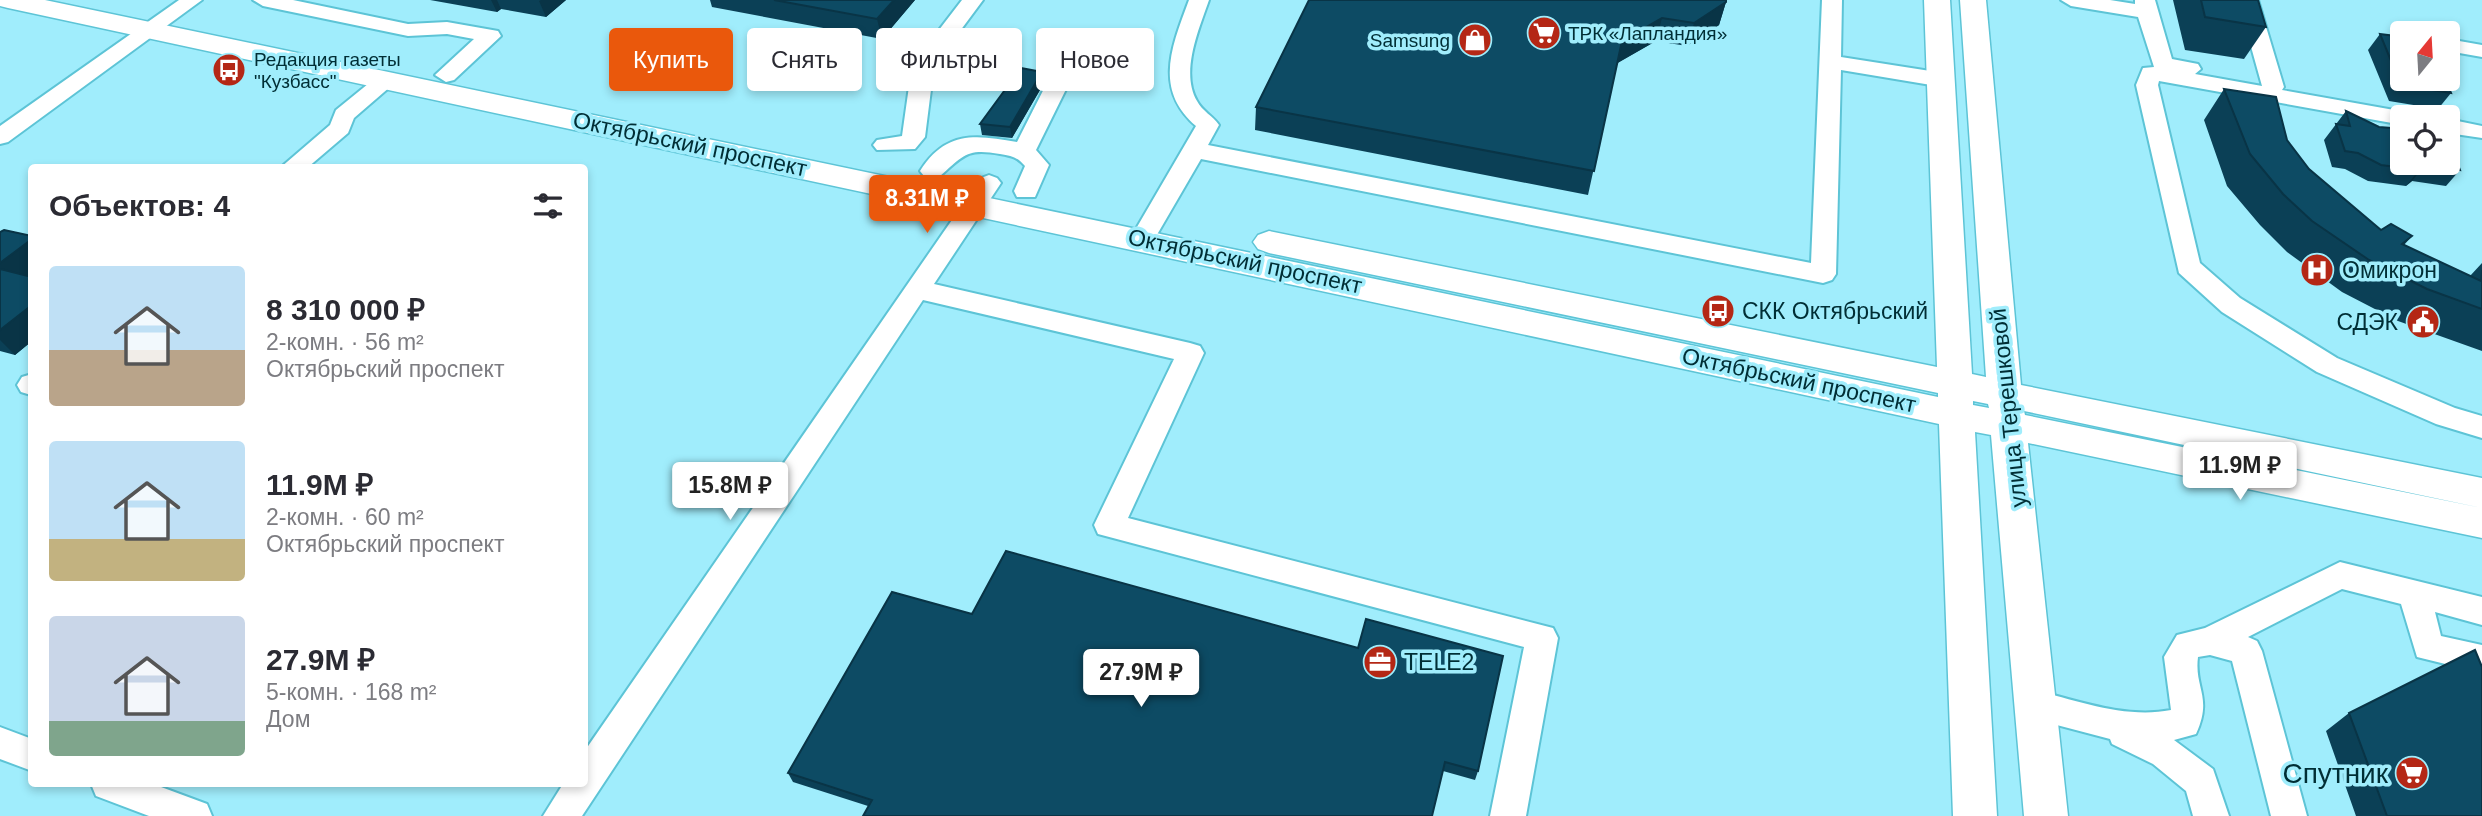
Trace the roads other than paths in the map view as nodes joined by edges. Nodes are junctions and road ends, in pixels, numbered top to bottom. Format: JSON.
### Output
{"nodes":[{"id":1,"x":8,"y":0,"type":"edge"},
{"id":2,"x":104,"y":0,"type":"edge"},
{"id":3,"x":263,"y":0,"type":"edge"},
{"id":4,"x":973,"y":0,"type":"edge"},
{"id":5,"x":1199,"y":0,"type":"edge"},
{"id":6,"x":1832,"y":0,"type":"edge"},
{"id":7,"x":1937,"y":0,"type":"edge"},
{"id":8,"x":1973,"y":0,"type":"edge"},
{"id":9,"x":2071,"y":0,"type":"edge"},
{"id":10,"x":2248,"y":0,"type":"edge"},
{"id":11,"x":2146,"y":6,"type":"edge"},
{"id":12,"x":182,"y":7,"type":"edge"},
{"id":13,"x":150,"y":31,"type":"junction"},
{"id":14,"x":2460,"y":47,"type":"edge"},
{"id":15,"x":2482,"y":51,"type":"edge"},
{"id":16,"x":1829,"y":62,"type":"junction"},
{"id":17,"x":446,"y":75,"type":"junction"},
{"id":18,"x":387,"y":80,"type":"junction"},
{"id":19,"x":1943,"y":80,"type":"junction"},
{"id":20,"x":2273,"y":87,"type":"junction"},
{"id":21,"x":1054,"y":91,"type":"edge"},
{"id":22,"x":2377,"y":105,"type":"dead end"},
{"id":23,"x":2390,"y":116,"type":"edge"},
{"id":24,"x":2460,"y":128,"type":"edge"},
{"id":25,"x":2479,"y":132,"type":"dead end"},
{"id":26,"x":0,"y":137,"type":"edge"},
{"id":27,"x":1194,"y":150,"type":"junction"},
{"id":28,"x":896,"y":151,"type":"junction"},
{"id":29,"x":1024,"y":151,"type":"junction"},
{"id":30,"x":297,"y":164,"type":"edge"},
{"id":31,"x":932,"y":171,"type":"junction"},
{"id":32,"x":1026,"y":191,"type":"junction"},
{"id":33,"x":982,"y":194,"type":"junction"},
{"id":34,"x":1149,"y":229,"type":"junction"},
{"id":35,"x":919,"y":290,"type":"junction"},
{"id":36,"x":1955,"y":399,"type":"junction"},
{"id":37,"x":2008,"y":411,"type":"junction"},
{"id":38,"x":2482,"y":427,"type":"edge"},
{"id":39,"x":2482,"y":493,"type":"edge"},
{"id":40,"x":2482,"y":523,"type":"edge"},
{"id":41,"x":2414,"y":594,"type":"junction"},
{"id":42,"x":2482,"y":611,"type":"edge"},
{"id":43,"x":2210,"y":641,"type":"junction"},
{"id":44,"x":2482,"y":659,"type":"edge"},
{"id":45,"x":2035,"y":705,"type":"junction"},
{"id":46,"x":2100,"y":722,"type":"junction"},
{"id":47,"x":0,"y":743,"type":"edge"},
{"id":48,"x":28,"y":754,"type":"edge"},
{"id":49,"x":588,"y":777,"type":"edge"},
{"id":50,"x":116,"y":787,"type":"edge"},
{"id":51,"x":581,"y":787,"type":"edge"},
{"id":52,"x":194,"y":816,"type":"edge"},
{"id":53,"x":561,"y":816,"type":"edge"},
{"id":54,"x":1507,"y":816,"type":"edge"},
{"id":55,"x":1975,"y":816,"type":"edge"},
{"id":56,"x":2046,"y":816,"type":"edge"},
{"id":57,"x":2211,"y":816,"type":"edge"},
{"id":58,"x":2290,"y":816,"type":"edge"}],
"edges":[{"from":1,"to":13,"type":"main road","name":"Октябрьский проспект"},
{"from":2,"to":12,"type":"main road","name":"Октябрьский проспект"},
{"from":3,"to":17,"type":"street"},
{"from":4,"to":28,"type":"street"},
{"from":5,"to":27,"type":"street"},
{"from":6,"to":16,"type":"street"},
{"from":7,"to":19,"type":"main road","name":"улица Терешковой"},
{"from":8,"to":37,"type":"main road","name":"улица Терешковой"},
{"from":9,"to":11,"type":"street"},
{"from":10,"to":20,"type":"street"},
{"from":11,"to":20,"type":"street"},
{"from":12,"to":13,"type":"street"},
{"from":12,"to":17,"type":"main road","name":"Октябрьский проспект"},
{"from":13,"to":18,"type":"main road","name":"Октябрьский проспект"},
{"from":13,"to":26,"type":"street"},
{"from":14,"to":15,"type":"street"},
{"from":16,"to":19,"type":"street"},
{"from":16,"to":27,"type":"street"},
{"from":17,"to":28,"type":"main road","name":"Октябрьский проспект"},
{"from":18,"to":30,"type":"street"},
{"from":18,"to":33,"type":"main road","name":"Октябрьский проспект"},
{"from":19,"to":36,"type":"main road","name":"улица Терешковой"},
{"from":20,"to":22,"type":"street"},
{"from":21,"to":29,"type":"street"},
{"from":23,"to":38,"type":"street"},
{"from":24,"to":25,"type":"street"},
{"from":27,"to":34,"type":"street"},
{"from":28,"to":31,"type":"main road","name":"Октябрьский проспект"},
{"from":29,"to":31,"type":"street"},
{"from":29,"to":32,"type":"street"},
{"from":31,"to":33,"type":"main road","name":"Октябрьский проспект"},
{"from":32,"to":33,"type":"main road","name":"Октябрьский проспект"},
{"from":32,"to":34,"type":"main road","name":"Октябрьский проспект"},
{"from":33,"to":34,"type":"main road","name":"Октябрьский проспект"},
{"from":33,"to":35,"type":"street"},
{"from":34,"to":36,"type":"main road","name":"Октябрьский проспект"},
{"from":35,"to":49,"type":"street"},
{"from":35,"to":54,"type":"street"},
{"from":36,"to":37,"type":"main road","name":"Октябрьский проспект"},
{"from":36,"to":55,"type":"main road","name":"улица Терешковой"},
{"from":37,"to":39,"type":"main road","name":"Октябрьский проспект"},
{"from":37,"to":40,"type":"main road","name":"Октябрьский проспект"},
{"from":37,"to":45,"type":"main road","name":"улица Терешковой"},
{"from":41,"to":42,"type":"street"},
{"from":41,"to":43,"type":"street"},
{"from":41,"to":44,"type":"street"},
{"from":43,"to":46,"type":"street"},
{"from":43,"to":58,"type":"street"},
{"from":45,"to":46,"type":"street"},
{"from":45,"to":56,"type":"main road","name":"улица Терешковой"},
{"from":46,"to":57,"type":"street"},
{"from":47,"to":48,"type":"street"},
{"from":50,"to":52,"type":"street"},
{"from":51,"to":53,"type":"street"}]}
